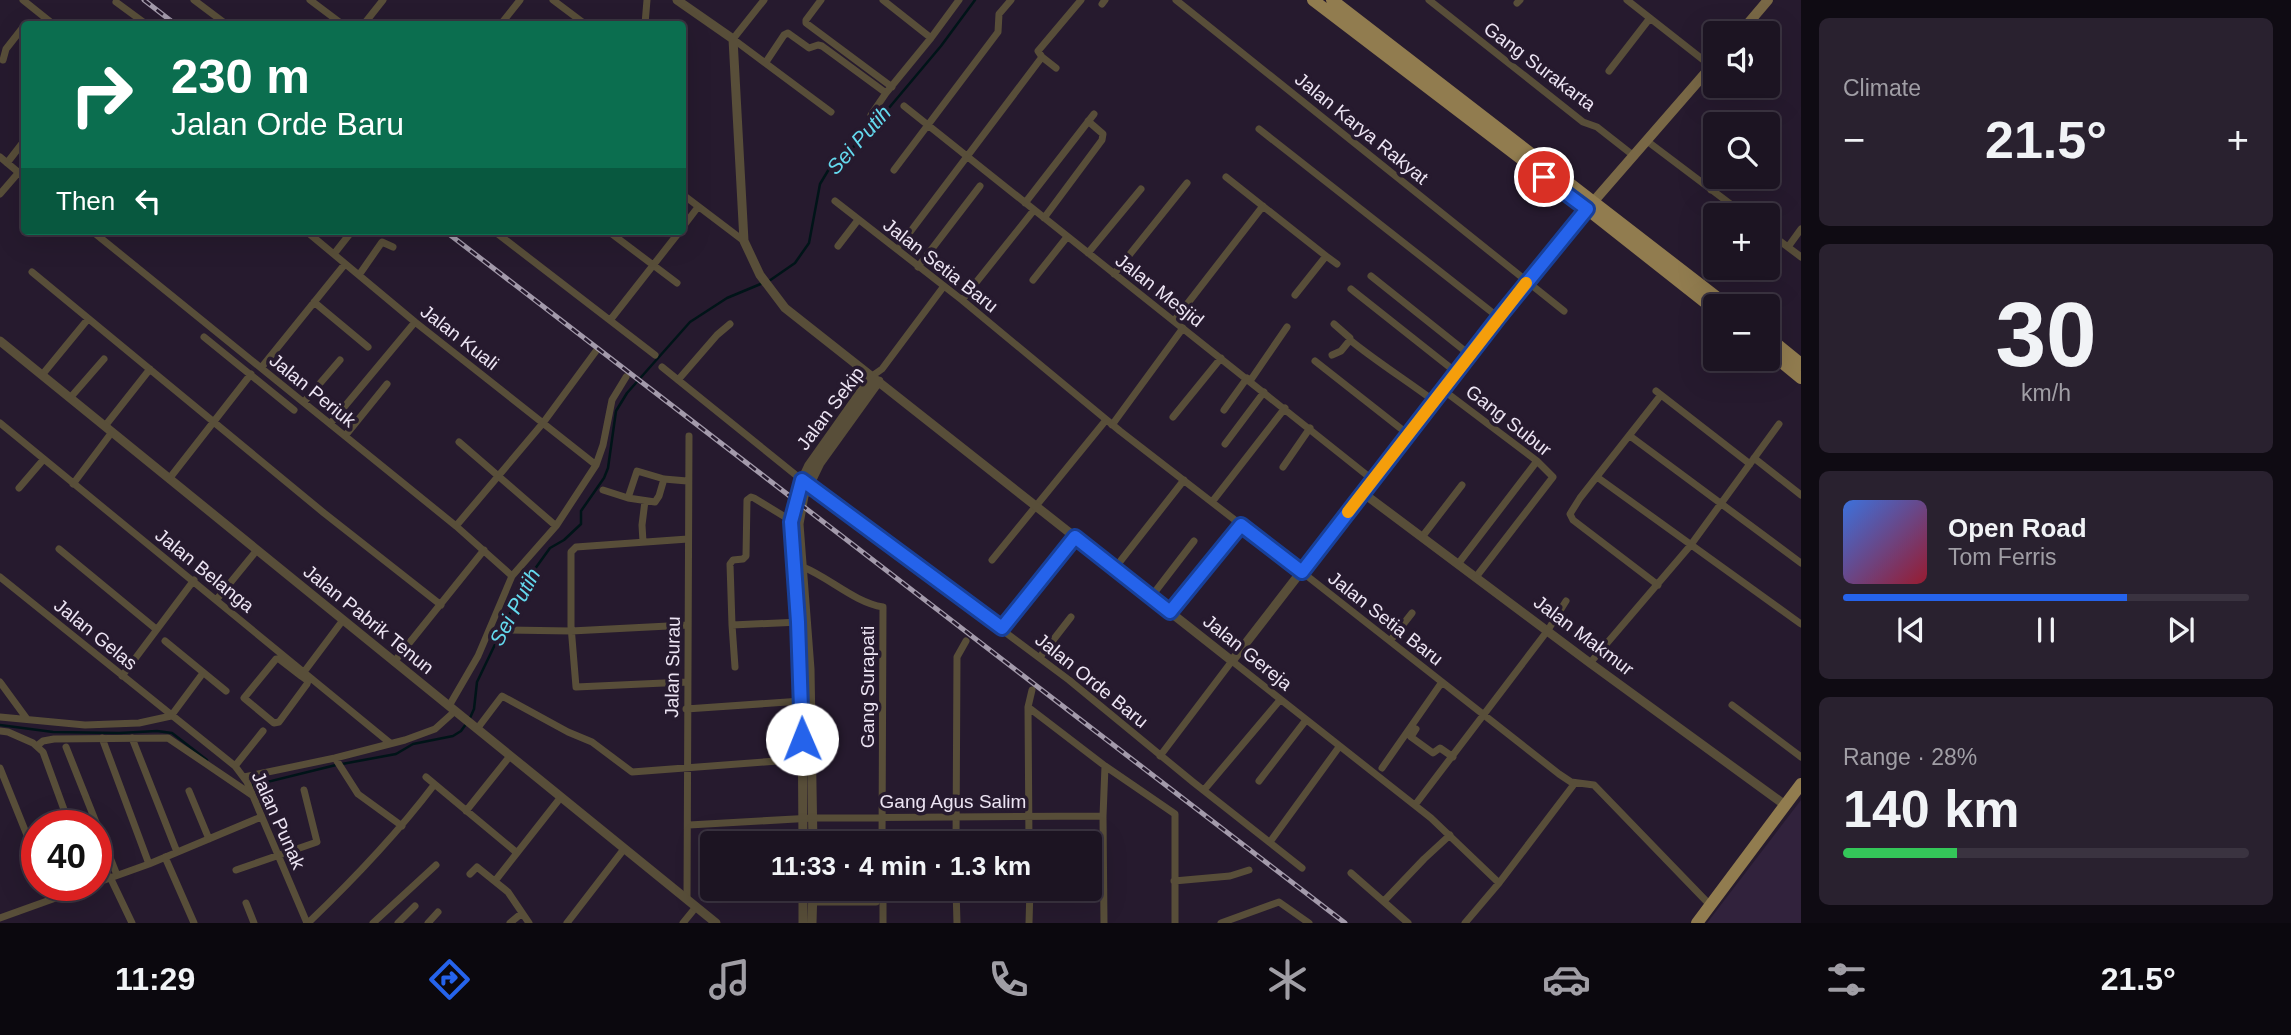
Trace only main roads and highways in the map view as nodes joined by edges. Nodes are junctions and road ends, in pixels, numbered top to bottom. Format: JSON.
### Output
{"nodes":[{"id":1,"x":1313,"y":0,"type":"edge"},
{"id":2,"x":1332,"y":0,"type":"edge"},
{"id":3,"x":1768,"y":0,"type":"edge"},
{"id":4,"x":1348,"y":21,"type":"junction"},
{"id":5,"x":1750,"y":21,"type":"edge"},
{"id":6,"x":1703,"y":76,"type":"edge"},
{"id":7,"x":1590,"y":205,"type":"junction"},
{"id":8,"x":1712,"y":294,"type":"edge"},
{"id":9,"x":1703,"y":300,"type":"edge"},
{"id":10,"x":1780,"y":352,"type":"edge"},
{"id":11,"x":1780,"y":356,"type":"edge"},
{"id":12,"x":1801,"y":364,"type":"edge"},
{"id":13,"x":1801,"y":377,"type":"edge"},
{"id":14,"x":1801,"y":784,"type":"edge"},
{"id":15,"x":1697,"y":923,"type":"edge"}],
"edges":[{"from":1,"to":4,"type":"main road"},
{"from":2,"to":4,"type":"main road"},
{"from":3,"to":5,"type":"main road"},
{"from":4,"to":7,"type":"main road"},
{"from":6,"to":7,"type":"main road"},
{"from":7,"to":8,"type":"main road"},
{"from":7,"to":9,"type":"main road"},
{"from":10,"to":12,"type":"main road"},
{"from":11,"to":13,"type":"main road"},
{"from":14,"to":15,"type":"main road"}]}
